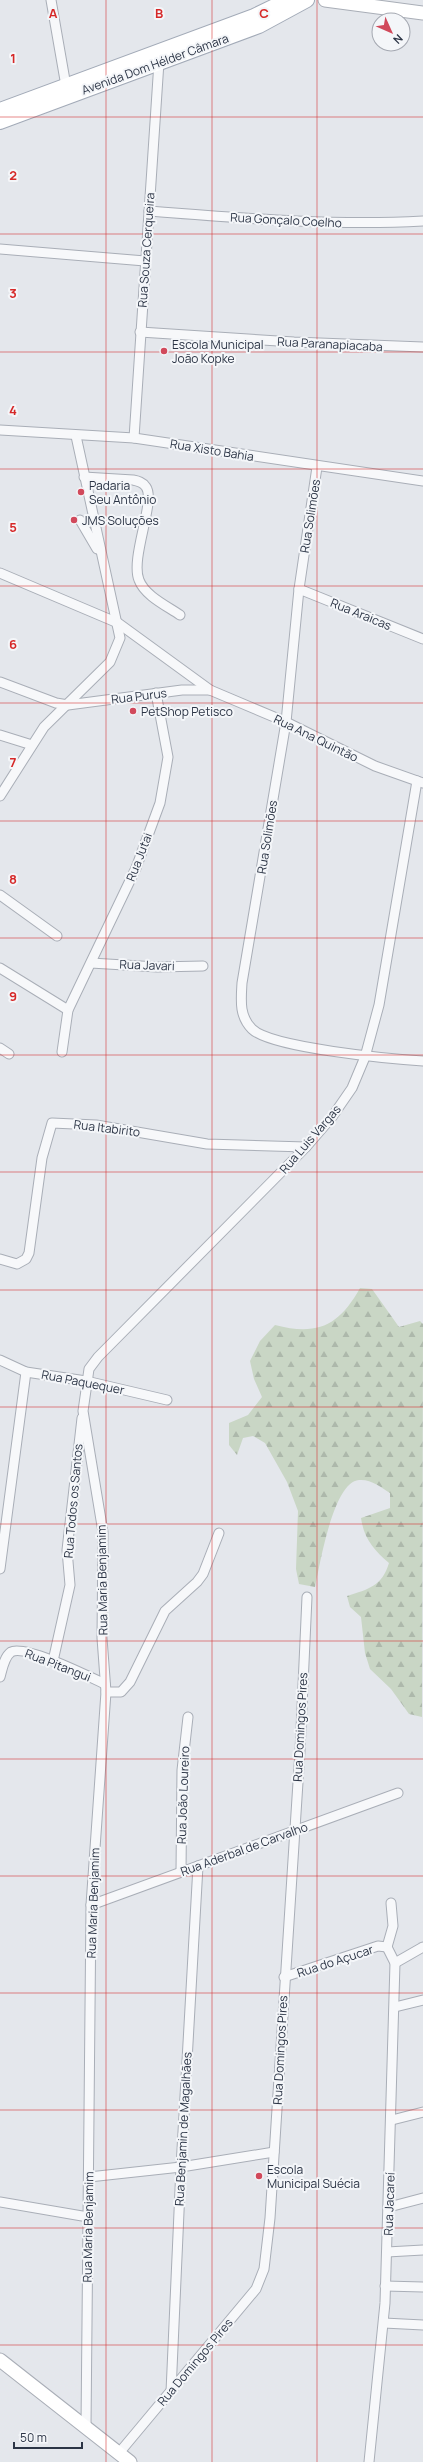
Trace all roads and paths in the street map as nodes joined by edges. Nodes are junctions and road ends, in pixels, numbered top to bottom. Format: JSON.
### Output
{"nodes":[{"id":1,"x":51,"y":0,"type":"edge"},
{"id":2,"x":287,"y":0,"type":"edge"},
{"id":3,"x":307,"y":0,"type":"edge"},
{"id":4,"x":325,"y":0,"type":"edge"},
{"id":5,"x":348,"y":1,"type":"edge"},
{"id":6,"x":423,"y":13,"type":"edge"},
{"id":7,"x":158,"y":62,"type":"junction"},
{"id":8,"x":66,"y":86,"type":"junction"},
{"id":9,"x":0,"y":110,"type":"edge"},
{"id":10,"x":0,"y":122,"type":"edge"},
{"id":11,"x":149,"y":211,"type":"junction"},
{"id":12,"x":423,"y":222,"type":"edge"},
{"id":13,"x":0,"y":250,"type":"edge"},
{"id":14,"x":145,"y":261,"type":"junction"},
{"id":15,"x":140,"y":332,"type":"junction"},
{"id":16,"x":423,"y":347,"type":"edge"},
{"id":17,"x":0,"y":430,"type":"edge"},
{"id":18,"x":76,"y":436,"type":"junction"},
{"id":19,"x":134,"y":438,"type":"junction"},
{"id":20,"x":317,"y":467,"type":"junction"},
{"id":21,"x":84,"y":477,"type":"junction"},
{"id":22,"x":423,"y":481,"type":"edge"},
{"id":23,"x":80,"y":520,"type":"dead end"},
{"id":24,"x":103,"y":559,"type":"junction"},
{"id":25,"x":0,"y":573,"type":"edge"},
{"id":26,"x":299,"y":589,"type":"junction"},
{"id":27,"x":180,"y":615,"type":"dead end"},
{"id":28,"x":118,"y":623,"type":"junction"},
{"id":29,"x":423,"y":639,"type":"edge"},
{"id":30,"x":0,"y":682,"type":"edge"},
{"id":31,"x":210,"y":690,"type":"junction"},
{"id":32,"x":156,"y":693,"type":"junction"},
{"id":33,"x":68,"y":705,"type":"junction"},
{"id":34,"x":286,"y":722,"type":"junction"},
{"id":35,"x":0,"y":735,"type":"edge"},
{"id":36,"x":32,"y":745,"type":"junction"},
{"id":37,"x":420,"y":782,"type":"edge"},
{"id":38,"x":0,"y":796,"type":"edge"},
{"id":39,"x":0,"y":895,"type":"edge"},
{"id":40,"x":57,"y":936,"type":"dead end"},
{"id":41,"x":91,"y":963,"type":"junction"},
{"id":42,"x":203,"y":966,"type":"dead end"},
{"id":43,"x":0,"y":968,"type":"edge"},
{"id":44,"x":68,"y":1010,"type":"junction"},
{"id":45,"x":0,"y":1048,"type":"edge"},
{"id":46,"x":62,"y":1052,"type":"dead end"},
{"id":47,"x":9,"y":1054,"type":"dead end"},
{"id":48,"x":365,"y":1057,"type":"junction"},
{"id":49,"x":423,"y":1061,"type":"edge"},
{"id":50,"x":306,"y":1147,"type":"junction"},
{"id":51,"x":0,"y":1259,"type":"edge"},
{"id":52,"x":0,"y":1360,"type":"edge"},
{"id":53,"x":26,"y":1372,"type":"junction"},
{"id":54,"x":86,"y":1381,"type":"junction"},
{"id":55,"x":167,"y":1400,"type":"dead end"},
{"id":56,"x":82,"y":1411,"type":"junction"},
{"id":57,"x":219,"y":1533,"type":"dead end"},
{"id":58,"x":0,"y":1569,"type":"edge"},
{"id":59,"x":307,"y":1597,"type":"dead end"},
{"id":60,"x":53,"y":1661,"type":"junction"},
{"id":61,"x":0,"y":1677,"type":"edge"},
{"id":62,"x":105,"y":1688,"type":"junction"},
{"id":63,"x":188,"y":1717,"type":"dead end"},
{"id":64,"x":398,"y":1793,"type":"dead end"},
{"id":65,"x":293,"y":1832,"type":"junction"},
{"id":66,"x":198,"y":1866,"type":"junction"},
{"id":67,"x":181,"y":1872,"type":"junction"},
{"id":68,"x":391,"y":1903,"type":"dead end"},
{"id":69,"x":91,"y":1905,"type":"junction"},
{"id":70,"x":387,"y":1947,"type":"junction"},
{"id":71,"x":423,"y":1947,"type":"edge"},
{"id":72,"x":395,"y":1963,"type":"junction"},
{"id":73,"x":284,"y":1978,"type":"junction"},
{"id":74,"x":423,"y":2000,"type":"edge"},
{"id":75,"x":395,"y":2007,"type":"junction"},
{"id":76,"x":423,"y":2112,"type":"edge"},
{"id":77,"x":392,"y":2120,"type":"junction"},
{"id":78,"x":274,"y":2152,"type":"junction"},
{"id":79,"x":181,"y":2168,"type":"junction"},
{"id":80,"x":89,"y":2177,"type":"junction"},
{"id":81,"x":423,"y":2198,"type":"edge"},
{"id":82,"x":0,"y":2202,"type":"edge"},
{"id":83,"x":389,"y":2207,"type":"junction"},
{"id":84,"x":88,"y":2217,"type":"junction"},
{"id":85,"x":423,"y":2250,"type":"edge"},
{"id":86,"x":387,"y":2252,"type":"junction"},
{"id":87,"x":385,"y":2286,"type":"junction"},
{"id":88,"x":423,"y":2287,"type":"edge"},
{"id":89,"x":384,"y":2323,"type":"junction"},
{"id":90,"x":423,"y":2325,"type":"edge"},
{"id":91,"x":0,"y":2360,"type":"edge"},
{"id":92,"x":171,"y":2392,"type":"junction"},
{"id":93,"x":86,"y":2428,"type":"junction"},
{"id":94,"x":119,"y":2453,"type":"junction"},
{"id":95,"x":130,"y":2462,"type":"edge"},
{"id":96,"x":369,"y":2462,"type":"edge"}],
"edges":[{"from":1,"to":8,"type":"street"},
{"from":2,"to":8,"type":"main road","name":"Avenida Dom Hélder Câmara"},
{"from":3,"to":7,"type":"main road","name":"Avenida Dom Hélder Câmara"},
{"from":4,"to":5,"type":"main road"},
{"from":5,"to":6,"type":"main road"},
{"from":7,"to":10,"type":"main road","name":"Avenida Dom Hélder Câmara"},
{"from":7,"to":11,"type":"street","name":"Rua Souza Cerqueira"},
{"from":8,"to":9,"type":"main road","name":"Avenida Dom Hélder Câmara"},
{"from":11,"to":12,"type":"street","name":"Rua Gonçalo Coelho"},
{"from":11,"to":14,"type":"street","name":"Rua Souza Cerqueira"},
{"from":13,"to":14,"type":"street"},
{"from":14,"to":15,"type":"street","name":"Rua Souza Cerqueira"},
{"from":15,"to":16,"type":"street","name":"Rua Paranapiacaba"},
{"from":15,"to":19,"type":"street","name":"Rua Souza Cerqueira"},
{"from":17,"to":18,"type":"street","name":"Rua Xisto Bahia"},
{"from":18,"to":19,"type":"street","name":"Rua Xisto Bahia"},
{"from":18,"to":21,"type":"street"},
{"from":19,"to":20,"type":"street","name":"Rua Xisto Bahia"},
{"from":20,"to":22,"type":"street","name":"Rua Xisto Bahia"},
{"from":20,"to":26,"type":"street","name":"Rua Solimões"},
{"from":21,"to":24,"type":"street"},
{"from":21,"to":27,"type":"street"},
{"from":23,"to":24,"type":"street"},
{"from":24,"to":28,"type":"street"},
{"from":25,"to":28,"type":"street"},
{"from":26,"to":29,"type":"street","name":"Rua Araicas"},
{"from":26,"to":34,"type":"street","name":"Rua Solimões"},
{"from":28,"to":31,"type":"street"},
{"from":28,"to":33,"type":"street"},
{"from":30,"to":33,"type":"street"},
{"from":31,"to":32,"type":"street","name":"Rua Purus"},
{"from":31,"to":34,"type":"street","name":"Rua Ana Quintão"},
{"from":32,"to":33,"type":"street","name":"Rua Purus"},
{"from":32,"to":41,"type":"street","name":"Rua Jutai"},
{"from":33,"to":36,"type":"street"},
{"from":34,"to":37,"type":"street","name":"Rua Ana Quintão"},
{"from":34,"to":48,"type":"street","name":"Rua Solimões"},
{"from":35,"to":36,"type":"street"},
{"from":36,"to":38,"type":"street"},
{"from":37,"to":48,"type":"street","name":"Rua Luis Vargas"},
{"from":39,"to":40,"type":"street"},
{"from":41,"to":42,"type":"street","name":"Rua Javari"},
{"from":41,"to":44,"type":"street","name":"Rua Jutai"},
{"from":43,"to":44,"type":"street"},
{"from":44,"to":46,"type":"street","name":"Rua Jutai"},
{"from":45,"to":47,"type":"street"},
{"from":48,"to":49,"type":"street","name":"Rua Solimões"},
{"from":48,"to":50,"type":"street","name":"Rua Luis Vargas"},
{"from":50,"to":51,"type":"street","name":"Rua Itabirito"},
{"from":50,"to":54,"type":"street","name":"Rua Luis Vargas"},
{"from":52,"to":53,"type":"street","name":"Rua Paquequer"},
{"from":53,"to":54,"type":"street","name":"Rua Paquequer"},
{"from":53,"to":58,"type":"street"},
{"from":54,"to":55,"type":"street","name":"Rua Paquequer"},
{"from":54,"to":56,"type":"street","name":"Rua Maria Benjamim"},
{"from":56,"to":60,"type":"street","name":"Rua Todos os Santos"},
{"from":56,"to":62,"type":"street","name":"Rua Maria Benjamim"},
{"from":57,"to":62,"type":"street"},
{"from":59,"to":65,"type":"street","name":"Rua Domingos Pires"},
{"from":60,"to":61,"type":"street","name":"Rua Pitangui"},
{"from":60,"to":62,"type":"street","name":"Rua Pitangui"},
{"from":62,"to":69,"type":"street","name":"Rua Maria Benjamim"},
{"from":63,"to":67,"type":"street","name":"Rua João Loureiro"},
{"from":64,"to":65,"type":"street","name":"Rua Aderbal de Carvalho"},
{"from":65,"to":66,"type":"street","name":"Rua Aderbal de Carvalho"},
{"from":65,"to":73,"type":"street","name":"Rua Domingos Pires"},
{"from":66,"to":67,"type":"street","name":"Rua Aderbal de Carvalho"},
{"from":66,"to":79,"type":"street","name":"Rua Benjamin de Magalhães"},
{"from":67,"to":69,"type":"street","name":"Rua Aderbal de Carvalho"},
{"from":68,"to":70,"type":"street"},
{"from":69,"to":80,"type":"street","name":"Rua Maria Benjamim"},
{"from":70,"to":72,"type":"street","name":"Rua Jacareí"},
{"from":70,"to":73,"type":"street","name":"Rua do Açucar"},
{"from":71,"to":72,"type":"street"},
{"from":72,"to":75,"type":"street","name":"Rua Jacareí"},
{"from":73,"to":78,"type":"street","name":"Rua Domingos Pires"},
{"from":74,"to":75,"type":"street"},
{"from":75,"to":77,"type":"street","name":"Rua Jacareí"},
{"from":76,"to":77,"type":"street"},
{"from":77,"to":83,"type":"street","name":"Rua Jacareí"},
{"from":78,"to":79,"type":"street"},
{"from":78,"to":92,"type":"street","name":"Rua Domingos Pires"},
{"from":79,"to":80,"type":"street"},
{"from":79,"to":92,"type":"street","name":"Rua Benjamin de Magalhães"},
{"from":80,"to":84,"type":"street","name":"Rua Maria Benjamim"},
{"from":81,"to":83,"type":"street"},
{"from":82,"to":84,"type":"street"},
{"from":83,"to":86,"type":"street","name":"Rua Jacareí"},
{"from":84,"to":93,"type":"street","name":"Rua Maria Benjamim"},
{"from":85,"to":86,"type":"street"},
{"from":86,"to":87,"type":"street","name":"Rua Jacareí"},
{"from":87,"to":88,"type":"street"},
{"from":87,"to":89,"type":"street","name":"Rua Jacareí"},
{"from":89,"to":90,"type":"street"},
{"from":89,"to":96,"type":"street","name":"Rua Jacareí"},
{"from":91,"to":93,"type":"main road"},
{"from":92,"to":94,"type":"street","name":"Rua Domingos Pires"},
{"from":93,"to":94,"type":"main road"},
{"from":94,"to":95,"type":"main road"}]}
